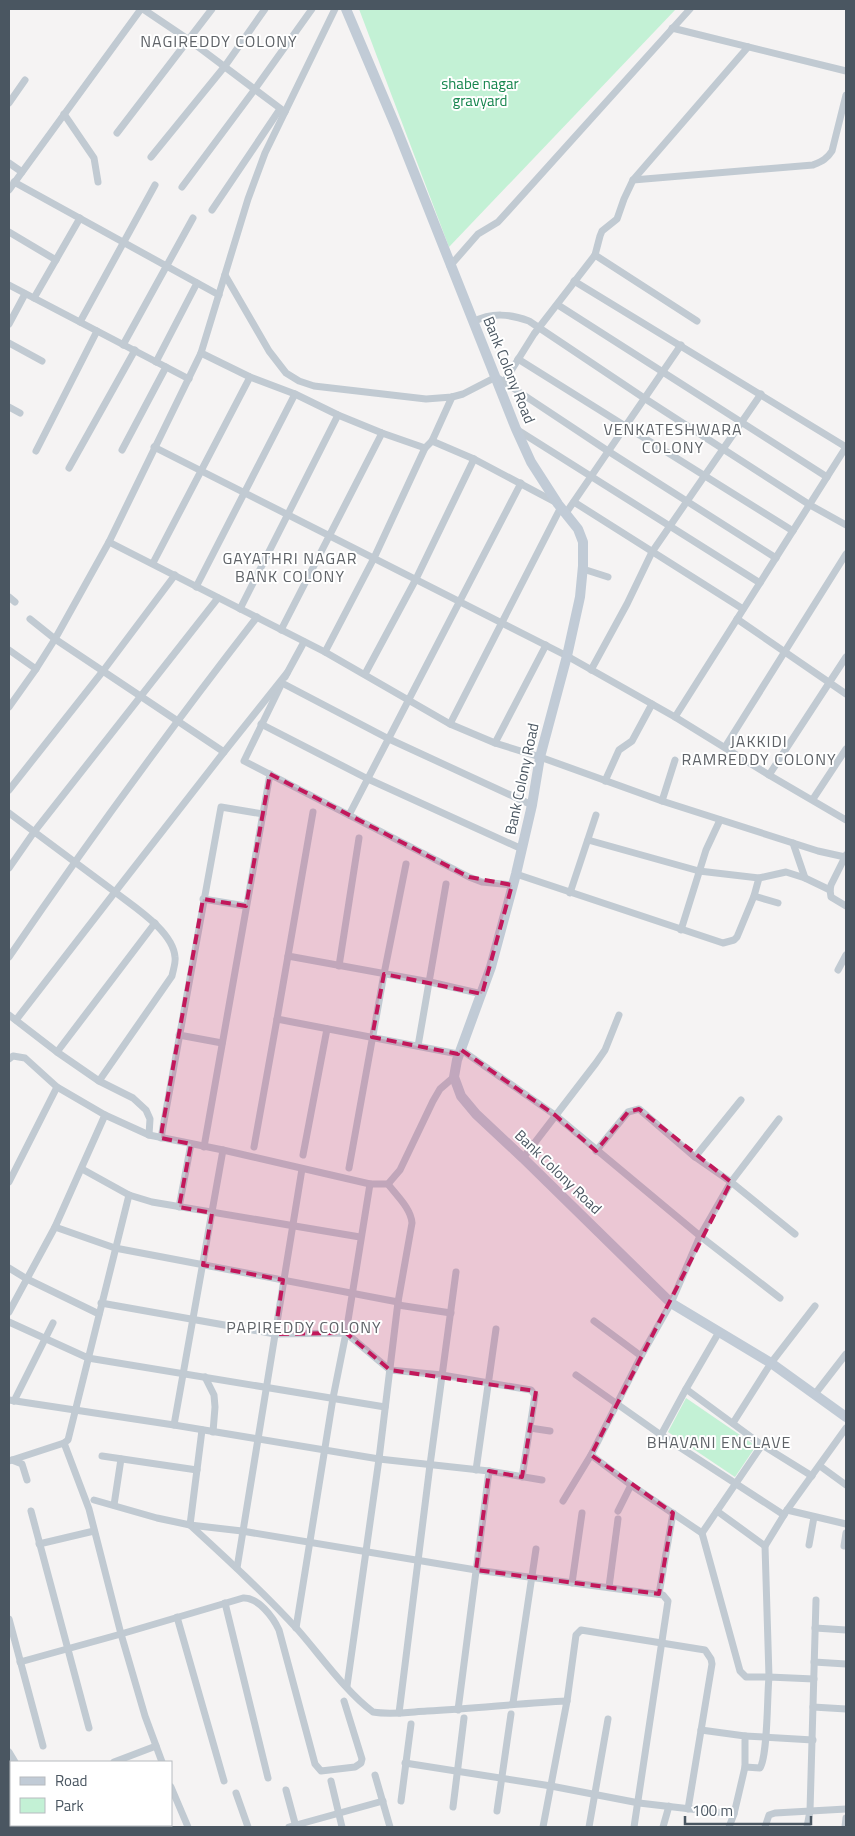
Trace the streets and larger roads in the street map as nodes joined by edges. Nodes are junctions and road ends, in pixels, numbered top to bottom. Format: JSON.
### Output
{"nodes":[{"id":1,"x":142,"y":9,"type":"edge"},
{"id":2,"x":212,"y":9,"type":"edge"},
{"id":3,"x":265,"y":9,"type":"edge"},
{"id":4,"x":312,"y":9,"type":"edge"},
{"id":5,"x":335,"y":9,"type":"edge"},
{"id":6,"x":346,"y":9,"type":"edge"},
{"id":7,"x":690,"y":9,"type":"edge"},
{"id":8,"x":672,"y":28,"type":"junction"},
{"id":9,"x":189,"y":40,"type":"junction"},
{"id":10,"x":748,"y":47,"type":"junction"},
{"id":11,"x":225,"y":66,"type":"junction"},
{"id":12,"x":846,"y":71,"type":"edge"},
{"id":13,"x":25,"y":80,"type":"dead end"},
{"id":14,"x":255,"y":89,"type":"junction"},
{"id":15,"x":846,"y":95,"type":"edge"},
{"id":16,"x":9,"y":103,"type":"edge"},
{"id":17,"x":282,"y":110,"type":"junction"},
{"id":18,"x":64,"y":114,"type":"junction"},
{"id":19,"x":117,"y":133,"type":"dead end"},
{"id":20,"x":151,"y":158,"type":"dead end"},
{"id":21,"x":9,"y":163,"type":"edge"},
{"id":22,"x":22,"y":172,"type":"junction"},
{"id":23,"x":633,"y":180,"type":"junction"},
{"id":24,"x":14,"y":182,"type":"junction"},
{"id":25,"x":98,"y":182,"type":"dead end"},
{"id":26,"x":155,"y":185,"type":"dead end"},
{"id":27,"x":182,"y":187,"type":"dead end"},
{"id":28,"x":9,"y":190,"type":"edge"},
{"id":29,"x":212,"y":210,"type":"dead end"},
{"id":30,"x":80,"y":218,"type":"junction"},
{"id":31,"x":193,"y":218,"type":"dead end"},
{"id":32,"x":9,"y":232,"type":"edge"},
{"id":33,"x":124,"y":242,"type":"junction"},
{"id":34,"x":595,"y":255,"type":"junction"},
{"id":35,"x":56,"y":260,"type":"junction"},
{"id":36,"x":166,"y":266,"type":"junction"},
{"id":37,"x":450,"y":266,"type":"junction"},
{"id":38,"x":225,"y":275,"type":"junction"},
{"id":39,"x":574,"y":281,"type":"junction"},
{"id":40,"x":197,"y":283,"type":"junction"},
{"id":41,"x":9,"y":285,"type":"edge"},
{"id":42,"x":25,"y":294,"type":"junction"},
{"id":43,"x":219,"y":295,"type":"junction"},
{"id":44,"x":34,"y":298,"type":"junction"},
{"id":45,"x":558,"y":305,"type":"junction"},
{"id":46,"x":697,"y":321,"type":"dead end"},
{"id":47,"x":80,"y":322,"type":"junction"},
{"id":48,"x":473,"y":322,"type":"junction"},
{"id":49,"x":9,"y":324,"type":"edge"},
{"id":50,"x":538,"y":328,"type":"junction"},
{"id":51,"x":97,"y":331,"type":"junction"},
{"id":52,"x":9,"y":343,"type":"edge"},
{"id":53,"x":124,"y":345,"type":"junction"},
{"id":54,"x":681,"y":345,"type":"junction"},
{"id":55,"x":134,"y":350,"type":"junction"},
{"id":56,"x":201,"y":353,"type":"junction"},
{"id":57,"x":518,"y":359,"type":"junction"},
{"id":58,"x":42,"y":361,"type":"dead end"},
{"id":59,"x":156,"y":362,"type":"junction"},
{"id":60,"x":166,"y":367,"type":"junction"},
{"id":61,"x":662,"y":372,"type":"junction"},
{"id":62,"x":250,"y":377,"type":"junction"},
{"id":63,"x":189,"y":379,"type":"junction"},
{"id":64,"x":500,"y":380,"type":"junction"},
{"id":65,"x":295,"y":394,"type":"junction"},
{"id":66,"x":761,"y":394,"type":"junction"},
{"id":67,"x":452,"y":397,"type":"junction"},
{"id":68,"x":644,"y":398,"type":"junction"},
{"id":69,"x":9,"y":407,"type":"edge"},
{"id":70,"x":20,"y":413,"type":"dead end"},
{"id":71,"x":338,"y":415,"type":"junction"},
{"id":72,"x":742,"y":422,"type":"junction"},
{"id":73,"x":626,"y":425,"type":"junction"},
{"id":74,"x":516,"y":429,"type":"junction"},
{"id":75,"x":382,"y":433,"type":"junction"},
{"id":76,"x":432,"y":441,"type":"junction"},
{"id":77,"x":154,"y":447,"type":"junction"},
{"id":78,"x":846,"y":447,"type":"edge"},
{"id":79,"x":425,"y":448,"type":"junction"},
{"id":80,"x":723,"y":449,"type":"junction"},
{"id":81,"x":122,"y":450,"type":"dead end"},
{"id":82,"x":36,"y":451,"type":"dead end"},
{"id":83,"x":608,"y":451,"type":"junction"},
{"id":84,"x":474,"y":459,"type":"junction"},
{"id":85,"x":69,"y":468,"type":"dead end"},
{"id":86,"x":201,"y":471,"type":"junction"},
{"id":87,"x":705,"y":475,"type":"junction"},
{"id":88,"x":592,"y":476,"type":"junction"},
{"id":89,"x":827,"y":478,"type":"junction"},
{"id":90,"x":521,"y":483,"type":"junction"},
{"id":91,"x":245,"y":493,"type":"junction"},
{"id":92,"x":687,"y":501,"type":"junction"},
{"id":93,"x":574,"y":502,"type":"junction"},
{"id":94,"x":810,"y":505,"type":"junction"},
{"id":95,"x":562,"y":508,"type":"junction"},
{"id":96,"x":288,"y":515,"type":"junction"},
{"id":97,"x":846,"y":525,"type":"edge"},
{"id":98,"x":670,"y":526,"type":"junction"},
{"id":99,"x":793,"y":531,"type":"junction"},
{"id":100,"x":330,"y":536,"type":"junction"},
{"id":101,"x":109,"y":542,"type":"junction"},
{"id":102,"x":652,"y":552,"type":"junction"},
{"id":103,"x":846,"y":554,"type":"edge"},
{"id":104,"x":374,"y":558,"type":"junction"},
{"id":105,"x":776,"y":558,"type":"junction"},
{"id":106,"x":153,"y":563,"type":"junction"},
{"id":107,"x":583,"y":569,"type":"junction"},
{"id":108,"x":175,"y":576,"type":"junction"},
{"id":109,"x":608,"y":578,"type":"dead end"},
{"id":110,"x":416,"y":580,"type":"junction"},
{"id":111,"x":760,"y":583,"type":"junction"},
{"id":112,"x":196,"y":587,"type":"junction"},
{"id":113,"x":218,"y":598,"type":"junction"},
{"id":114,"x":460,"y":601,"type":"junction"},
{"id":115,"x":240,"y":609,"type":"junction"},
{"id":116,"x":743,"y":609,"type":"junction"},
{"id":117,"x":257,"y":617,"type":"junction"},
{"id":118,"x":30,"y":619,"type":"dead end"},
{"id":119,"x":737,"y":619,"type":"junction"},
{"id":120,"x":502,"y":623,"type":"junction"},
{"id":121,"x":281,"y":630,"type":"junction"},
{"id":122,"x":55,"y":639,"type":"junction"},
{"id":123,"x":304,"y":642,"type":"junction"},
{"id":124,"x":546,"y":645,"type":"junction"},
{"id":125,"x":9,"y":650,"type":"edge"},
{"id":126,"x":785,"y":651,"type":"junction"},
{"id":127,"x":324,"y":652,"type":"junction"},
{"id":128,"x":567,"y":656,"type":"junction"},
{"id":129,"x":846,"y":657,"type":"edge"},
{"id":130,"x":36,"y":669,"type":"junction"},
{"id":131,"x":591,"y":670,"type":"junction"},
{"id":132,"x":103,"y":671,"type":"junction"},
{"id":133,"x":288,"y":673,"type":"junction"},
{"id":134,"x":365,"y":674,"type":"junction"},
{"id":135,"x":282,"y":683,"type":"junction"},
{"id":136,"x":830,"y":683,"type":"junction"},
{"id":137,"x":846,"y":694,"type":"edge"},
{"id":138,"x":141,"y":696,"type":"junction"},
{"id":139,"x":408,"y":701,"type":"junction"},
{"id":140,"x":652,"y":704,"type":"junction"},
{"id":141,"x":9,"y":707,"type":"edge"},
{"id":142,"x":675,"y":717,"type":"junction"},
{"id":143,"x":177,"y":721,"type":"junction"},
{"id":144,"x":261,"y":724,"type":"junction"},
{"id":145,"x":450,"y":724,"type":"junction"},
{"id":146,"x":389,"y":739,"type":"junction"},
{"id":147,"x":495,"y":743,"type":"junction"},
{"id":148,"x":725,"y":747,"type":"junction"},
{"id":149,"x":846,"y":748,"type":"edge"},
{"id":150,"x":224,"y":752,"type":"junction"},
{"id":151,"x":540,"y":757,"type":"junction"},
{"id":152,"x":675,"y":760,"type":"dead end"},
{"id":153,"x":270,"y":774,"type":"junction"},
{"id":154,"x":768,"y":775,"type":"junction"},
{"id":155,"x":368,"y":779,"type":"junction"},
{"id":156,"x":605,"y":781,"type":"junction"},
{"id":157,"x":9,"y":790,"type":"edge"},
{"id":158,"x":813,"y":799,"type":"junction"},
{"id":159,"x":662,"y":801,"type":"junction"},
{"id":160,"x":532,"y":805,"type":"junction"},
{"id":161,"x":313,"y":812,"type":"dead end"},
{"id":162,"x":9,"y":813,"type":"edge"},
{"id":163,"x":263,"y":814,"type":"junction"},
{"id":164,"x":596,"y":814,"type":"dead end"},
{"id":165,"x":349,"y":815,"type":"junction"},
{"id":166,"x":720,"y":820,"type":"junction"},
{"id":167,"x":846,"y":820,"type":"edge"},
{"id":168,"x":34,"y":832,"type":"junction"},
{"id":169,"x":359,"y":838,"type":"dead end"},
{"id":170,"x":588,"y":840,"type":"junction"},
{"id":171,"x":793,"y":843,"type":"junction"},
{"id":172,"x":522,"y":849,"type":"junction"},
{"id":173,"x":846,"y":856,"type":"edge"},
{"id":174,"x":74,"y":863,"type":"junction"},
{"id":175,"x":406,"y":864,"type":"dead end"},
{"id":176,"x":9,"y":868,"type":"edge"},
{"id":177,"x":699,"y":871,"type":"junction"},
{"id":178,"x":516,"y":874,"type":"junction"},
{"id":179,"x":759,"y":878,"type":"junction"},
{"id":180,"x":805,"y":878,"type":"junction"},
{"id":181,"x":446,"y":884,"type":"dead end"},
{"id":182,"x":512,"y":885,"type":"junction"},
{"id":183,"x":830,"y":890,"type":"junction"},
{"id":184,"x":116,"y":892,"type":"junction"},
{"id":185,"x":570,"y":893,"type":"junction"},
{"id":186,"x":754,"y":896,"type":"junction"},
{"id":187,"x":203,"y":899,"type":"junction"},
{"id":188,"x":778,"y":903,"type":"dead end"},
{"id":189,"x":246,"y":906,"type":"junction"},
{"id":190,"x":846,"y":906,"type":"edge"},
{"id":191,"x":155,"y":924,"type":"junction"},
{"id":192,"x":681,"y":930,"type":"junction"},
{"id":193,"x":846,"y":955,"type":"edge"},
{"id":194,"x":288,"y":956,"type":"junction"},
{"id":195,"x":9,"y":957,"type":"edge"},
{"id":196,"x":339,"y":966,"type":"junction"},
{"id":197,"x":838,"y":970,"type":"dead end"},
{"id":198,"x":384,"y":974,"type":"junction"},
{"id":199,"x":430,"y":982,"type":"junction"},
{"id":200,"x":482,"y":994,"type":"junction"},
{"id":201,"x":9,"y":1015,"type":"edge"},
{"id":202,"x":619,"y":1015,"type":"dead end"},
{"id":203,"x":278,"y":1019,"type":"junction"},
{"id":204,"x":16,"y":1020,"type":"junction"},
{"id":205,"x":327,"y":1029,"type":"junction"},
{"id":206,"x":179,"y":1035,"type":"junction"},
{"id":207,"x":372,"y":1037,"type":"junction"},
{"id":208,"x":222,"y":1043,"type":"junction"},
{"id":209,"x":418,"y":1046,"type":"junction"},
{"id":210,"x":57,"y":1052,"type":"junction"},
{"id":211,"x":459,"y":1052,"type":"junction"},
{"id":212,"x":9,"y":1059,"type":"edge"},
{"id":213,"x":454,"y":1077,"type":"junction"},
{"id":214,"x":99,"y":1081,"type":"junction"},
{"id":215,"x":57,"y":1087,"type":"junction"},
{"id":216,"x":741,"y":1100,"type":"dead end"},
{"id":217,"x":105,"y":1115,"type":"junction"},
{"id":218,"x":555,"y":1115,"type":"junction"},
{"id":219,"x":779,"y":1118,"type":"dead end"},
{"id":220,"x":149,"y":1136,"type":"junction"},
{"id":221,"x":161,"y":1138,"type":"junction"},
{"id":222,"x":191,"y":1144,"type":"junction"},
{"id":223,"x":204,"y":1147,"type":"junction"},
{"id":224,"x":254,"y":1147,"type":"dead end"},
{"id":225,"x":223,"y":1150,"type":"junction"},
{"id":226,"x":596,"y":1151,"type":"junction"},
{"id":227,"x":303,"y":1155,"type":"dead end"},
{"id":228,"x":696,"y":1157,"type":"junction"},
{"id":229,"x":523,"y":1158,"type":"junction"},
{"id":230,"x":349,"y":1168,"type":"dead end"},
{"id":231,"x":82,"y":1169,"type":"junction"},
{"id":232,"x":302,"y":1169,"type":"junction"},
{"id":233,"x":9,"y":1182,"type":"edge"},
{"id":234,"x":730,"y":1182,"type":"junction"},
{"id":235,"x":370,"y":1184,"type":"junction"},
{"id":236,"x":388,"y":1184,"type":"junction"},
{"id":237,"x":129,"y":1195,"type":"junction"},
{"id":238,"x":180,"y":1207,"type":"junction"},
{"id":239,"x":212,"y":1213,"type":"junction"},
{"id":240,"x":292,"y":1226,"type":"junction"},
{"id":241,"x":55,"y":1227,"type":"junction"},
{"id":242,"x":795,"y":1234,"type":"dead end"},
{"id":243,"x":700,"y":1236,"type":"junction"},
{"id":244,"x":360,"y":1238,"type":"junction"},
{"id":245,"x":114,"y":1248,"type":"junction"},
{"id":246,"x":203,"y":1265,"type":"junction"},
{"id":247,"x":9,"y":1268,"type":"edge"},
{"id":248,"x":456,"y":1272,"type":"dead end"},
{"id":249,"x":27,"y":1279,"type":"junction"},
{"id":250,"x":284,"y":1280,"type":"junction"},
{"id":251,"x":352,"y":1294,"type":"junction"},
{"id":252,"x":780,"y":1298,"type":"dead end"},
{"id":253,"x":101,"y":1303,"type":"junction"},
{"id":254,"x":671,"y":1303,"type":"junction"},
{"id":255,"x":398,"y":1304,"type":"junction"},
{"id":256,"x":815,"y":1306,"type":"dead end"},
{"id":257,"x":9,"y":1312,"type":"edge"},
{"id":258,"x":98,"y":1314,"type":"junction"},
{"id":259,"x":451,"y":1314,"type":"junction"},
{"id":260,"x":193,"y":1319,"type":"junction"},
{"id":261,"x":594,"y":1321,"type":"dead end"},
{"id":262,"x":9,"y":1322,"type":"edge"},
{"id":263,"x":53,"y":1323,"type":"dead end"},
{"id":264,"x":496,"y":1329,"type":"dead end"},
{"id":265,"x":719,"y":1332,"type":"junction"},
{"id":266,"x":275,"y":1334,"type":"junction"},
{"id":267,"x":346,"y":1334,"type":"junction"},
{"id":268,"x":45,"y":1338,"type":"junction"},
{"id":269,"x":846,"y":1354,"type":"edge"},
{"id":270,"x":641,"y":1356,"type":"junction"},
{"id":271,"x":88,"y":1358,"type":"junction"},
{"id":272,"x":771,"y":1363,"type":"junction"},
{"id":273,"x":390,"y":1370,"type":"junction"},
{"id":274,"x":183,"y":1373,"type":"junction"},
{"id":275,"x":442,"y":1374,"type":"junction"},
{"id":276,"x":576,"y":1375,"type":"dead end"},
{"id":277,"x":205,"y":1377,"type":"junction"},
{"id":278,"x":488,"y":1383,"type":"junction"},
{"id":279,"x":266,"y":1387,"type":"junction"},
{"id":280,"x":686,"y":1389,"type":"junction"},
{"id":281,"x":815,"y":1394,"type":"junction"},
{"id":282,"x":333,"y":1398,"type":"junction"},
{"id":283,"x":12,"y":1401,"type":"edge"},
{"id":284,"x":617,"y":1405,"type":"junction"},
{"id":285,"x":385,"y":1407,"type":"junction"},
{"id":286,"x":76,"y":1409,"type":"junction"},
{"id":287,"x":846,"y":1416,"type":"edge"},
{"id":288,"x":733,"y":1423,"type":"junction"},
{"id":289,"x":174,"y":1425,"type":"junction"},
{"id":290,"x":530,"y":1428,"type":"junction"},
{"id":291,"x":846,"y":1428,"type":"edge"},
{"id":292,"x":202,"y":1430,"type":"junction"},
{"id":293,"x":550,"y":1431,"type":"dead end"},
{"id":294,"x":213,"y":1432,"type":"junction"},
{"id":295,"x":661,"y":1435,"type":"junction"},
{"id":296,"x":257,"y":1439,"type":"junction"},
{"id":297,"x":64,"y":1443,"type":"junction"},
{"id":298,"x":762,"y":1445,"type":"junction"},
{"id":299,"x":324,"y":1451,"type":"junction"},
{"id":300,"x":590,"y":1455,"type":"junction"},
{"id":301,"x":102,"y":1456,"type":"dead end"},
{"id":302,"x":121,"y":1459,"type":"junction"},
{"id":303,"x":379,"y":1459,"type":"junction"},
{"id":304,"x":10,"y":1460,"type":"edge"},
{"id":305,"x":430,"y":1465,"type":"junction"},
{"id":306,"x":820,"y":1466,"type":"junction"},
{"id":307,"x":197,"y":1470,"type":"junction"},
{"id":308,"x":476,"y":1470,"type":"junction"},
{"id":309,"x":490,"y":1471,"type":"junction"},
{"id":310,"x":812,"y":1476,"type":"junction"},
{"id":311,"x":522,"y":1477,"type":"junction"},
{"id":312,"x":27,"y":1480,"type":"dead end"},
{"id":313,"x":542,"y":1480,"type":"dead end"},
{"id":314,"x":735,"y":1484,"type":"junction"},
{"id":315,"x":846,"y":1484,"type":"edge"},
{"id":316,"x":631,"y":1486,"type":"junction"},
{"id":317,"x":94,"y":1500,"type":"dead end"},
{"id":318,"x":563,"y":1501,"type":"dead end"},
{"id":319,"x":114,"y":1505,"type":"junction"},
{"id":320,"x":30,"y":1511,"type":"dead end"},
{"id":321,"x":717,"y":1511,"type":"junction"},
{"id":322,"x":785,"y":1512,"type":"junction"},
{"id":323,"x":582,"y":1513,"type":"dead end"},
{"id":324,"x":673,"y":1513,"type":"junction"},
{"id":325,"x":814,"y":1517,"type":"junction"},
{"id":326,"x":846,"y":1524,"type":"edge"},
{"id":327,"x":190,"y":1525,"type":"junction"},
{"id":328,"x":94,"y":1531,"type":"junction"},
{"id":329,"x":242,"y":1531,"type":"junction"},
{"id":330,"x":846,"y":1533,"type":"edge"},
{"id":331,"x":702,"y":1534,"type":"junction"},
{"id":332,"x":310,"y":1543,"type":"junction"},
{"id":333,"x":40,"y":1544,"type":"junction"},
{"id":334,"x":809,"y":1545,"type":"dead end"},
{"id":335,"x":765,"y":1546,"type":"junction"},
{"id":336,"x":844,"y":1546,"type":"dead end"},
{"id":337,"x":536,"y":1549,"type":"dead end"},
{"id":338,"x":365,"y":1552,"type":"junction"},
{"id":339,"x":418,"y":1560,"type":"junction"},
{"id":340,"x":237,"y":1568,"type":"junction"},
{"id":341,"x":476,"y":1570,"type":"junction"},
{"id":342,"x":532,"y":1578,"type":"junction"},
{"id":343,"x":572,"y":1583,"type":"junction"},
{"id":344,"x":609,"y":1587,"type":"junction"},
{"id":345,"x":659,"y":1594,"type":"junction"},
{"id":346,"x":816,"y":1600,"type":"dead end"},
{"id":347,"x":225,"y":1603,"type":"junction"},
{"id":348,"x":177,"y":1617,"type":"junction"},
{"id":349,"x":9,"y":1619,"type":"edge"},
{"id":350,"x":296,"y":1628,"type":"junction"},
{"id":351,"x":815,"y":1628,"type":"junction"},
{"id":352,"x":846,"y":1630,"type":"edge"},
{"id":353,"x":121,"y":1634,"type":"junction"},
{"id":354,"x":661,"y":1643,"type":"junction"},
{"id":355,"x":68,"y":1649,"type":"junction"},
{"id":356,"x":20,"y":1662,"type":"junction"},
{"id":357,"x":814,"y":1662,"type":"junction"},
{"id":358,"x":846,"y":1664,"type":"edge"},
{"id":359,"x":768,"y":1677,"type":"junction"},
{"id":360,"x":814,"y":1679,"type":"junction"},
{"id":361,"x":347,"y":1686,"type":"junction"},
{"id":362,"x":567,"y":1700,"type":"junction"},
{"id":363,"x":344,"y":1701,"type":"dead end"},
{"id":364,"x":513,"y":1704,"type":"junction"},
{"id":365,"x":813,"y":1707,"type":"junction"},
{"id":366,"x":846,"y":1709,"type":"edge"},
{"id":367,"x":458,"y":1710,"type":"junction"},
{"id":368,"x":400,"y":1713,"type":"junction"},
{"id":369,"x":511,"y":1714,"type":"dead end"},
{"id":370,"x":464,"y":1718,"type":"dead end"},
{"id":371,"x":608,"y":1718,"type":"dead end"},
{"id":372,"x":410,"y":1724,"type":"dead end"},
{"id":373,"x":89,"y":1728,"type":"dead end"},
{"id":374,"x":701,"y":1730,"type":"junction"},
{"id":375,"x":745,"y":1736,"type":"junction"},
{"id":376,"x":766,"y":1737,"type":"junction"},
{"id":377,"x":813,"y":1740,"type":"junction"},
{"id":378,"x":42,"y":1746,"type":"dead end"},
{"id":379,"x":156,"y":1746,"type":"junction"},
{"id":380,"x":117,"y":1761,"type":"edge"},
{"id":381,"x":162,"y":1761,"type":"edge"},
{"id":382,"x":405,"y":1763,"type":"junction"},
{"id":383,"x":744,"y":1767,"type":"junction"},
{"id":384,"x":458,"y":1771,"type":"junction"},
{"id":385,"x":375,"y":1776,"type":"dead end"},
{"id":386,"x":268,"y":1778,"type":"dead end"},
{"id":387,"x":502,"y":1778,"type":"junction"},
{"id":388,"x":224,"y":1781,"type":"dead end"},
{"id":389,"x":331,"y":1782,"type":"dead end"},
{"id":390,"x":551,"y":1786,"type":"junction"},
{"id":391,"x":286,"y":1790,"type":"dead end"},
{"id":392,"x":236,"y":1793,"type":"dead end"},
{"id":393,"x":595,"y":1794,"type":"junction"},
{"id":394,"x":173,"y":1799,"type":"edge"},
{"id":395,"x":382,"y":1801,"type":"junction"},
{"id":396,"x":401,"y":1801,"type":"dead end"},
{"id":397,"x":639,"y":1802,"type":"junction"},
{"id":398,"x":669,"y":1806,"type":"junction"},
{"id":399,"x":453,"y":1807,"type":"dead end"},
{"id":400,"x":846,"y":1808,"type":"edge"},
{"id":401,"x":688,"y":1809,"type":"junction"},
{"id":402,"x":497,"y":1811,"type":"dead end"},
{"id":403,"x":810,"y":1811,"type":"junction"},
{"id":404,"x":337,"y":1812,"type":"junction"},
{"id":405,"x":734,"y":1814,"type":"junction"},
{"id":406,"x":846,"y":1818,"type":"edge"},
{"id":407,"x":188,"y":1827,"type":"edge"},
{"id":408,"x":248,"y":1827,"type":"edge"},
{"id":409,"x":293,"y":1827,"type":"edge"},
{"id":410,"x":342,"y":1827,"type":"edge"},
{"id":411,"x":390,"y":1827,"type":"edge"},
{"id":412,"x":544,"y":1827,"type":"edge"},
{"id":413,"x":589,"y":1827,"type":"edge"},
{"id":414,"x":634,"y":1827,"type":"edge"},
{"id":415,"x":663,"y":1827,"type":"edge"},
{"id":416,"x":729,"y":1827,"type":"edge"},
{"id":417,"x":765,"y":1827,"type":"edge"},
{"id":418,"x":807,"y":1827,"type":"edge"},
{"id":419,"x":845,"y":1827,"type":"edge"}],
"edges":[{"from":1,"to":9,"type":"street"},
{"from":1,"to":18,"type":"street"},
{"from":2,"to":9,"type":"street"},
{"from":3,"to":11,"type":"street"},
{"from":4,"to":14,"type":"street"},
{"from":5,"to":17,"type":"street"},
{"from":6,"to":37,"type":"street","name":"Bank Colony Road"},
{"from":7,"to":8,"type":"street"},
{"from":8,"to":10,"type":"street"},
{"from":8,"to":37,"type":"street"},
{"from":9,"to":11,"type":"street"},
{"from":9,"to":19,"type":"street"},
{"from":10,"to":12,"type":"street"},
{"from":10,"to":23,"type":"street"},
{"from":11,"to":14,"type":"street"},
{"from":11,"to":20,"type":"street"},
{"from":13,"to":16,"type":"street"},
{"from":14,"to":17,"type":"street"},
{"from":14,"to":27,"type":"street"},
{"from":15,"to":23,"type":"street"},
{"from":17,"to":29,"type":"street"},
{"from":17,"to":38,"type":"street"},
{"from":18,"to":22,"type":"street"},
{"from":18,"to":25,"type":"street"},
{"from":21,"to":22,"type":"street"},
{"from":22,"to":24,"type":"street"},
{"from":23,"to":34,"type":"street"},
{"from":24,"to":28,"type":"street"},
{"from":24,"to":30,"type":"street"},
{"from":26,"to":33,"type":"street"},
{"from":30,"to":33,"type":"street"},
{"from":30,"to":35,"type":"street"},
{"from":31,"to":36,"type":"street"},
{"from":32,"to":35,"type":"street"},
{"from":33,"to":36,"type":"street"},
{"from":33,"to":47,"type":"street"},
{"from":34,"to":39,"type":"street"},
{"from":34,"to":46,"type":"street"},
{"from":35,"to":44,"type":"street"},
{"from":36,"to":40,"type":"street"},
{"from":36,"to":53,"type":"street"},
{"from":37,"to":48,"type":"street","name":"Bank Colony Road"},
{"from":38,"to":43,"type":"street"},
{"from":38,"to":67,"type":"street"},
{"from":39,"to":45,"type":"street"},
{"from":39,"to":54,"type":"street"},
{"from":40,"to":43,"type":"street"},
{"from":40,"to":59,"type":"street"},
{"from":41,"to":42,"type":"street"},
{"from":42,"to":44,"type":"street"},
{"from":42,"to":49,"type":"street"},
{"from":43,"to":56,"type":"street"},
{"from":44,"to":47,"type":"street"},
{"from":45,"to":50,"type":"street"},
{"from":45,"to":61,"type":"street"},
{"from":47,"to":51,"type":"street"},
{"from":48,"to":50,"type":"street"},
{"from":48,"to":64,"type":"street","name":"Bank Colony Road"},
{"from":50,"to":57,"type":"street"},
{"from":50,"to":68,"type":"street"},
{"from":51,"to":53,"type":"street"},
{"from":51,"to":82,"type":"street"},
{"from":52,"to":58,"type":"street"},
{"from":53,"to":55,"type":"street"},
{"from":54,"to":61,"type":"street"},
{"from":54,"to":66,"type":"street"},
{"from":55,"to":59,"type":"street"},
{"from":55,"to":85,"type":"street"},
{"from":56,"to":62,"type":"street"},
{"from":56,"to":63,"type":"street"},
{"from":57,"to":64,"type":"street"},
{"from":57,"to":73,"type":"street"},
{"from":59,"to":60,"type":"street"},
{"from":60,"to":63,"type":"street"},
{"from":60,"to":81,"type":"street"},
{"from":61,"to":68,"type":"street"},
{"from":61,"to":72,"type":"street"},
{"from":62,"to":65,"type":"street"},
{"from":62,"to":86,"type":"street"},
{"from":63,"to":77,"type":"street"},
{"from":64,"to":67,"type":"street"},
{"from":64,"to":74,"type":"street","name":"Bank Colony Road"},
{"from":64,"to":83,"type":"street"},
{"from":65,"to":71,"type":"street"},
{"from":65,"to":91,"type":"street"},
{"from":66,"to":72,"type":"street"},
{"from":66,"to":78,"type":"street"},
{"from":67,"to":76,"type":"street"},
{"from":68,"to":73,"type":"street"},
{"from":68,"to":80,"type":"street"},
{"from":69,"to":70,"type":"street"},
{"from":71,"to":75,"type":"street"},
{"from":71,"to":96,"type":"street"},
{"from":72,"to":80,"type":"street"},
{"from":72,"to":89,"type":"street"},
{"from":73,"to":83,"type":"street"},
{"from":73,"to":87,"type":"street"},
{"from":74,"to":88,"type":"street"},
{"from":74,"to":95,"type":"street","name":"Bank Colony Road"},
{"from":75,"to":79,"type":"street"},
{"from":75,"to":100,"type":"street"},
{"from":76,"to":79,"type":"street"},
{"from":76,"to":84,"type":"street"},
{"from":77,"to":86,"type":"street"},
{"from":77,"to":101,"type":"street"},
{"from":78,"to":89,"type":"street"},
{"from":79,"to":104,"type":"street"},
{"from":80,"to":87,"type":"street"},
{"from":80,"to":94,"type":"street"},
{"from":83,"to":88,"type":"street"},
{"from":83,"to":92,"type":"street"},
{"from":84,"to":90,"type":"street"},
{"from":84,"to":110,"type":"street"},
{"from":86,"to":91,"type":"street"},
{"from":86,"to":106,"type":"street"},
{"from":87,"to":92,"type":"street"},
{"from":87,"to":99,"type":"street"},
{"from":88,"to":93,"type":"street"},
{"from":88,"to":98,"type":"street"},
{"from":89,"to":94,"type":"street"},
{"from":90,"to":95,"type":"street"},
{"from":90,"to":114,"type":"street"},
{"from":91,"to":96,"type":"street"},
{"from":91,"to":112,"type":"street"},
{"from":92,"to":98,"type":"street"},
{"from":92,"to":105,"type":"street"},
{"from":93,"to":95,"type":"street"},
{"from":93,"to":102,"type":"street"},
{"from":94,"to":97,"type":"street"},
{"from":94,"to":99,"type":"street"},
{"from":95,"to":107,"type":"street","name":"Bank Colony Road"},
{"from":95,"to":120,"type":"street"},
{"from":96,"to":100,"type":"street"},
{"from":96,"to":115,"type":"street"},
{"from":98,"to":102,"type":"street"},
{"from":98,"to":111,"type":"street"},
{"from":99,"to":105,"type":"street"},
{"from":100,"to":104,"type":"street"},
{"from":100,"to":121,"type":"street"},
{"from":101,"to":106,"type":"street"},
{"from":101,"to":122,"type":"street"},
{"from":102,"to":116,"type":"street"},
{"from":102,"to":131,"type":"street"},
{"from":103,"to":126,"type":"street"},
{"from":104,"to":110,"type":"street"},
{"from":104,"to":127,"type":"street"},
{"from":105,"to":111,"type":"street"},
{"from":106,"to":108,"type":"street"},
{"from":107,"to":109,"type":"street"},
{"from":107,"to":128,"type":"street","name":"Bank Colony Road"},
{"from":108,"to":112,"type":"street"},
{"from":108,"to":132,"type":"street"},
{"from":110,"to":114,"type":"street"},
{"from":110,"to":134,"type":"street"},
{"from":111,"to":116,"type":"street"},
{"from":112,"to":113,"type":"street"},
{"from":113,"to":115,"type":"street"},
{"from":113,"to":138,"type":"street"},
{"from":114,"to":120,"type":"street"},
{"from":114,"to":139,"type":"street"},
{"from":115,"to":117,"type":"street"},
{"from":116,"to":119,"type":"street"},
{"from":117,"to":121,"type":"street"},
{"from":117,"to":143,"type":"street"},
{"from":118,"to":122,"type":"street"},
{"from":119,"to":126,"type":"street"},
{"from":119,"to":142,"type":"street"},
{"from":120,"to":124,"type":"street"},
{"from":120,"to":145,"type":"street"},
{"from":121,"to":123,"type":"street"},
{"from":122,"to":130,"type":"street"},
{"from":122,"to":132,"type":"street"},
{"from":123,"to":127,"type":"street"},
{"from":123,"to":133,"type":"street"},
{"from":124,"to":128,"type":"street"},
{"from":124,"to":147,"type":"street"},
{"from":125,"to":130,"type":"street"},
{"from":126,"to":136,"type":"street"},
{"from":126,"to":148,"type":"street"},
{"from":127,"to":134,"type":"street"},
{"from":128,"to":131,"type":"street"},
{"from":128,"to":151,"type":"street","name":"Bank Colony Road"},
{"from":129,"to":136,"type":"street"},
{"from":130,"to":141,"type":"street"},
{"from":131,"to":140,"type":"street"},
{"from":132,"to":138,"type":"street"},
{"from":132,"to":157,"type":"street"},
{"from":133,"to":135,"type":"street"},
{"from":133,"to":150,"type":"street"},
{"from":134,"to":139,"type":"street"},
{"from":135,"to":144,"type":"street"},
{"from":135,"to":146,"type":"street"},
{"from":136,"to":137,"type":"street"},
{"from":136,"to":154,"type":"street"},
{"from":138,"to":143,"type":"street"},
{"from":138,"to":168,"type":"street"},
{"from":139,"to":145,"type":"street"},
{"from":139,"to":146,"type":"street"},
{"from":140,"to":142,"type":"street"},
{"from":140,"to":156,"type":"street"},
{"from":142,"to":148,"type":"street"},
{"from":143,"to":150,"type":"street"},
{"from":143,"to":174,"type":"street"},
{"from":144,"to":153,"type":"street"},
{"from":144,"to":155,"type":"street"},
{"from":145,"to":147,"type":"street"},
{"from":146,"to":155,"type":"street"},
{"from":146,"to":160,"type":"street"},
{"from":147,"to":151,"type":"street"},
{"from":148,"to":154,"type":"street"},
{"from":149,"to":158,"type":"street"},
{"from":150,"to":184,"type":"street"},
{"from":151,"to":156,"type":"street"},
{"from":151,"to":160,"type":"street","name":"Bank Colony Road"},
{"from":152,"to":159,"type":"street"},
{"from":153,"to":163,"type":"street"},
{"from":153,"to":165,"type":"street"},
{"from":154,"to":158,"type":"street"},
{"from":155,"to":165,"type":"street"},
{"from":155,"to":172,"type":"street"},
{"from":156,"to":159,"type":"street"},
{"from":158,"to":167,"type":"street"},
{"from":159,"to":166,"type":"street"},
{"from":160,"to":172,"type":"street","name":"Bank Colony Road"},
{"from":161,"to":194,"type":"street"},
{"from":162,"to":168,"type":"street"},
{"from":163,"to":187,"type":"street"},
{"from":163,"to":189,"type":"street"},
{"from":164,"to":170,"type":"street"},
{"from":165,"to":182,"type":"street"},
{"from":166,"to":171,"type":"street"},
{"from":166,"to":177,"type":"street"},
{"from":168,"to":174,"type":"street"},
{"from":168,"to":176,"type":"street"},
{"from":169,"to":196,"type":"street"},
{"from":170,"to":177,"type":"street"},
{"from":170,"to":185,"type":"street"},
{"from":171,"to":173,"type":"street"},
{"from":171,"to":180,"type":"street"},
{"from":172,"to":178,"type":"street","name":"Bank Colony Road"},
{"from":173,"to":183,"type":"street"},
{"from":174,"to":184,"type":"street"},
{"from":174,"to":195,"type":"street"},
{"from":175,"to":198,"type":"street"},
{"from":177,"to":179,"type":"street"},
{"from":177,"to":192,"type":"street"},
{"from":178,"to":182,"type":"street","name":"Bank Colony Road"},
{"from":178,"to":185,"type":"street"},
{"from":179,"to":180,"type":"street"},
{"from":179,"to":186,"type":"street"},
{"from":180,"to":183,"type":"street"},
{"from":181,"to":199,"type":"street"},
{"from":182,"to":200,"type":"street","name":"Bank Colony Road"},
{"from":183,"to":190,"type":"street"},
{"from":184,"to":191,"type":"street"},
{"from":184,"to":204,"type":"street"},
{"from":185,"to":192,"type":"street"},
{"from":186,"to":188,"type":"street"},
{"from":186,"to":192,"type":"street"},
{"from":187,"to":189,"type":"street"},
{"from":187,"to":206,"type":"street"},
{"from":189,"to":208,"type":"street"},
{"from":191,"to":210,"type":"street"},
{"from":191,"to":214,"type":"street"},
{"from":193,"to":197,"type":"street"},
{"from":194,"to":196,"type":"street"},
{"from":194,"to":203,"type":"street"},
{"from":196,"to":198,"type":"street"},
{"from":198,"to":199,"type":"street"},
{"from":198,"to":207,"type":"street"},
{"from":199,"to":200,"type":"street"},
{"from":199,"to":209,"type":"street"},
{"from":200,"to":211,"type":"street","name":"Bank Colony Road"},
{"from":201,"to":204,"type":"street"},
{"from":202,"to":218,"type":"street"},
{"from":203,"to":205,"type":"street"},
{"from":203,"to":224,"type":"street"},
{"from":204,"to":210,"type":"street"},
{"from":205,"to":207,"type":"street"},
{"from":205,"to":227,"type":"street"},
{"from":206,"to":208,"type":"street"},
{"from":206,"to":221,"type":"street"},
{"from":207,"to":209,"type":"street"},
{"from":207,"to":230,"type":"street"},
{"from":208,"to":223,"type":"street"},
{"from":209,"to":211,"type":"street"},
{"from":210,"to":214,"type":"street"},
{"from":211,"to":213,"type":"street","name":"Bank Colony Road"},
{"from":211,"to":218,"type":"street"},
{"from":212,"to":215,"type":"street"},
{"from":213,"to":229,"type":"street","name":"Bank Colony Road"},
{"from":213,"to":236,"type":"street"},
{"from":214,"to":220,"type":"street"},
{"from":215,"to":217,"type":"street"},
{"from":215,"to":233,"type":"street"},
{"from":216,"to":228,"type":"street"},
{"from":217,"to":220,"type":"street"},
{"from":217,"to":231,"type":"street"},
{"from":218,"to":226,"type":"street"},
{"from":218,"to":229,"type":"street"},
{"from":219,"to":234,"type":"street"},
{"from":220,"to":221,"type":"street"},
{"from":221,"to":222,"type":"street"},
{"from":222,"to":223,"type":"street"},
{"from":222,"to":238,"type":"street"},
{"from":223,"to":225,"type":"street"},
{"from":225,"to":232,"type":"street"},
{"from":225,"to":239,"type":"street"},
{"from":226,"to":228,"type":"street"},
{"from":226,"to":243,"type":"street"},
{"from":228,"to":234,"type":"street"},
{"from":229,"to":254,"type":"street","name":"Bank Colony Road"},
{"from":231,"to":237,"type":"street"},
{"from":231,"to":241,"type":"street"},
{"from":232,"to":235,"type":"street"},
{"from":232,"to":240,"type":"street"},
{"from":234,"to":242,"type":"street"},
{"from":234,"to":243,"type":"street"},
{"from":235,"to":236,"type":"street"},
{"from":235,"to":244,"type":"street"},
{"from":236,"to":255,"type":"street"},
{"from":237,"to":238,"type":"street"},
{"from":237,"to":245,"type":"street"},
{"from":238,"to":239,"type":"street"},
{"from":239,"to":240,"type":"street"},
{"from":239,"to":246,"type":"street"},
{"from":240,"to":244,"type":"street"},
{"from":240,"to":250,"type":"street"},
{"from":241,"to":245,"type":"street"},
{"from":241,"to":249,"type":"street"},
{"from":243,"to":252,"type":"street"},
{"from":243,"to":254,"type":"street"},
{"from":244,"to":251,"type":"street"},
{"from":245,"to":246,"type":"street"},
{"from":245,"to":253,"type":"street"},
{"from":246,"to":250,"type":"street"},
{"from":246,"to":260,"type":"street"},
{"from":247,"to":249,"type":"street"},
{"from":248,"to":259,"type":"street"},
{"from":249,"to":257,"type":"street"},
{"from":249,"to":258,"type":"street"},
{"from":250,"to":251,"type":"street"},
{"from":250,"to":266,"type":"street"},
{"from":251,"to":255,"type":"street"},
{"from":251,"to":267,"type":"street"},
{"from":253,"to":258,"type":"street"},
{"from":253,"to":260,"type":"street"},
{"from":254,"to":265,"type":"street","name":"Bank Colony Road"},
{"from":254,"to":270,"type":"street"},
{"from":255,"to":259,"type":"street"},
{"from":255,"to":273,"type":"street"},
{"from":256,"to":272,"type":"street"},
{"from":258,"to":271,"type":"street"},
{"from":259,"to":275,"type":"street"},
{"from":260,"to":266,"type":"street"},
{"from":260,"to":274,"type":"street"},
{"from":261,"to":270,"type":"street"},
{"from":262,"to":268,"type":"street"},
{"from":263,"to":268,"type":"street"},
{"from":264,"to":278,"type":"street"},
{"from":265,"to":272,"type":"street","name":"Bank Colony Road"},
{"from":265,"to":280,"type":"street"},
{"from":266,"to":267,"type":"street"},
{"from":266,"to":279,"type":"street"},
{"from":267,"to":273,"type":"street"},
{"from":267,"to":282,"type":"street"},
{"from":268,"to":271,"type":"street"},
{"from":268,"to":283,"type":"street"},
{"from":269,"to":281,"type":"street"},
{"from":270,"to":284,"type":"street"},
{"from":271,"to":274,"type":"street"},
{"from":271,"to":286,"type":"street"},
{"from":272,"to":281,"type":"street","name":"Bank Colony Road"},
{"from":272,"to":288,"type":"street"},
{"from":273,"to":275,"type":"street"},
{"from":273,"to":285,"type":"street"},
{"from":274,"to":277,"type":"street"},
{"from":274,"to":289,"type":"street"},
{"from":275,"to":278,"type":"street"},
{"from":275,"to":305,"type":"street"},
{"from":276,"to":284,"type":"street"},
{"from":277,"to":279,"type":"street"},
{"from":277,"to":294,"type":"street"},
{"from":278,"to":290,"type":"street"},
{"from":278,"to":308,"type":"street"},
{"from":279,"to":282,"type":"street"},
{"from":279,"to":296,"type":"street"},
{"from":280,"to":288,"type":"street"},
{"from":280,"to":295,"type":"street"},
{"from":281,"to":287,"type":"street","name":"Bank Colony Road"},
{"from":282,"to":285,"type":"street"},
{"from":282,"to":299,"type":"street"},
{"from":283,"to":286,"type":"street"},
{"from":284,"to":295,"type":"street"},
{"from":284,"to":300,"type":"street"},
{"from":285,"to":303,"type":"street"},
{"from":286,"to":289,"type":"street"},
{"from":286,"to":297,"type":"street"},
{"from":288,"to":298,"type":"street"},
{"from":289,"to":292,"type":"street"},
{"from":290,"to":293,"type":"street"},
{"from":290,"to":311,"type":"street"},
{"from":291,"to":306,"type":"street"},
{"from":292,"to":294,"type":"street"},
{"from":292,"to":307,"type":"street"},
{"from":294,"to":296,"type":"street"},
{"from":295,"to":314,"type":"street"},
{"from":296,"to":299,"type":"street"},
{"from":296,"to":329,"type":"street"},
{"from":297,"to":304,"type":"street"},
{"from":297,"to":328,"type":"street"},
{"from":298,"to":310,"type":"street"},
{"from":298,"to":314,"type":"street"},
{"from":299,"to":303,"type":"street"},
{"from":299,"to":332,"type":"street"},
{"from":300,"to":316,"type":"street"},
{"from":300,"to":318,"type":"street"},
{"from":301,"to":302,"type":"street"},
{"from":302,"to":307,"type":"street"},
{"from":302,"to":319,"type":"street"},
{"from":303,"to":305,"type":"street"},
{"from":303,"to":338,"type":"street"},
{"from":304,"to":312,"type":"street"},
{"from":305,"to":308,"type":"street"},
{"from":305,"to":339,"type":"street"},
{"from":306,"to":310,"type":"street"},
{"from":306,"to":315,"type":"street"},
{"from":307,"to":327,"type":"street"},
{"from":308,"to":309,"type":"street"},
{"from":309,"to":311,"type":"street"},
{"from":309,"to":341,"type":"street"},
{"from":310,"to":322,"type":"street"},
{"from":311,"to":313,"type":"street"},
{"from":314,"to":321,"type":"street"},
{"from":314,"to":322,"type":"street"},
{"from":316,"to":324,"type":"street"},
{"from":316,"to":344,"type":"street"},
{"from":317,"to":319,"type":"street"},
{"from":319,"to":327,"type":"street"},
{"from":320,"to":333,"type":"street"},
{"from":321,"to":331,"type":"street"},
{"from":321,"to":335,"type":"street"},
{"from":322,"to":325,"type":"street"},
{"from":322,"to":335,"type":"street"},
{"from":323,"to":343,"type":"street"},
{"from":324,"to":331,"type":"street"},
{"from":324,"to":345,"type":"street"},
{"from":325,"to":326,"type":"street"},
{"from":325,"to":334,"type":"street"},
{"from":327,"to":329,"type":"street"},
{"from":327,"to":340,"type":"street"},
{"from":328,"to":333,"type":"street"},
{"from":328,"to":353,"type":"street"},
{"from":329,"to":332,"type":"street"},
{"from":329,"to":340,"type":"street"},
{"from":330,"to":336,"type":"street"},
{"from":331,"to":359,"type":"street"},
{"from":332,"to":338,"type":"street"},
{"from":332,"to":350,"type":"street"},
{"from":333,"to":355,"type":"street"},
{"from":335,"to":359,"type":"street"},
{"from":337,"to":342,"type":"street"},
{"from":338,"to":339,"type":"street"},
{"from":338,"to":361,"type":"street"},
{"from":339,"to":341,"type":"street"},
{"from":339,"to":368,"type":"street"},
{"from":340,"to":350,"type":"street"},
{"from":341,"to":342,"type":"street"},
{"from":341,"to":367,"type":"street"},
{"from":342,"to":343,"type":"street"},
{"from":342,"to":364,"type":"street"},
{"from":343,"to":344,"type":"street"},
{"from":344,"to":345,"type":"street"},
{"from":345,"to":354,"type":"street"},
{"from":346,"to":351,"type":"street"},
{"from":347,"to":348,"type":"street"},
{"from":347,"to":363,"type":"street"},
{"from":347,"to":386,"type":"street"},
{"from":348,"to":353,"type":"street"},
{"from":348,"to":388,"type":"street"},
{"from":349,"to":356,"type":"street"},
{"from":350,"to":361,"type":"street"},
{"from":351,"to":352,"type":"street"},
{"from":351,"to":357,"type":"street"},
{"from":353,"to":355,"type":"street"},
{"from":353,"to":379,"type":"street"},
{"from":354,"to":362,"type":"street"},
{"from":354,"to":374,"type":"street"},
{"from":354,"to":397,"type":"street"},
{"from":355,"to":356,"type":"street"},
{"from":355,"to":373,"type":"street"},
{"from":356,"to":378,"type":"street"},
{"from":357,"to":358,"type":"street"},
{"from":357,"to":360,"type":"street"},
{"from":359,"to":360,"type":"street"},
{"from":359,"to":376,"type":"street"},
{"from":360,"to":365,"type":"street"},
{"from":361,"to":368,"type":"street"},
{"from":362,"to":364,"type":"street"},
{"from":362,"to":390,"type":"street"},
{"from":364,"to":367,"type":"street"},
{"from":365,"to":366,"type":"street"},
{"from":365,"to":377,"type":"street"},
{"from":367,"to":368,"type":"street"},
{"from":369,"to":387,"type":"street"},
{"from":370,"to":384,"type":"street"},
{"from":371,"to":393,"type":"street"},
{"from":372,"to":382,"type":"street"},
{"from":374,"to":375,"type":"street"},
{"from":374,"to":401,"type":"street"},
{"from":375,"to":376,"type":"street"},
{"from":375,"to":383,"type":"street"},
{"from":376,"to":377,"type":"street"},
{"from":376,"to":383,"type":"street"},
{"from":377,"to":403,"type":"street"},
{"from":379,"to":380,"type":"street"},
{"from":379,"to":381,"type":"street"},
{"from":382,"to":384,"type":"street"},
{"from":382,"to":396,"type":"street"},
{"from":383,"to":405,"type":"street"},
{"from":384,"to":387,"type":"street"},
{"from":384,"to":399,"type":"street"},
{"from":385,"to":395,"type":"street"},
{"from":387,"to":390,"type":"street"},
{"from":387,"to":402,"type":"street"},
{"from":389,"to":404,"type":"street"},
{"from":390,"to":393,"type":"street"},
{"from":390,"to":412,"type":"street"},
{"from":391,"to":409,"type":"street"},
{"from":392,"to":408,"type":"street"},
{"from":393,"to":397,"type":"street"},
{"from":393,"to":413,"type":"street"},
{"from":394,"to":407,"type":"street"},
{"from":395,"to":404,"type":"street"},
{"from":395,"to":411,"type":"street"},
{"from":397,"to":398,"type":"street"},
{"from":397,"to":414,"type":"street"},
{"from":398,"to":401,"type":"street"},
{"from":398,"to":415,"type":"street"},
{"from":400,"to":403,"type":"street"},
{"from":401,"to":405,"type":"street"},
{"from":403,"to":417,"type":"street"},
{"from":403,"to":418,"type":"street"},
{"from":404,"to":409,"type":"street"},
{"from":404,"to":410,"type":"street"},
{"from":405,"to":416,"type":"street"},
{"from":406,"to":419,"type":"street"}]}
